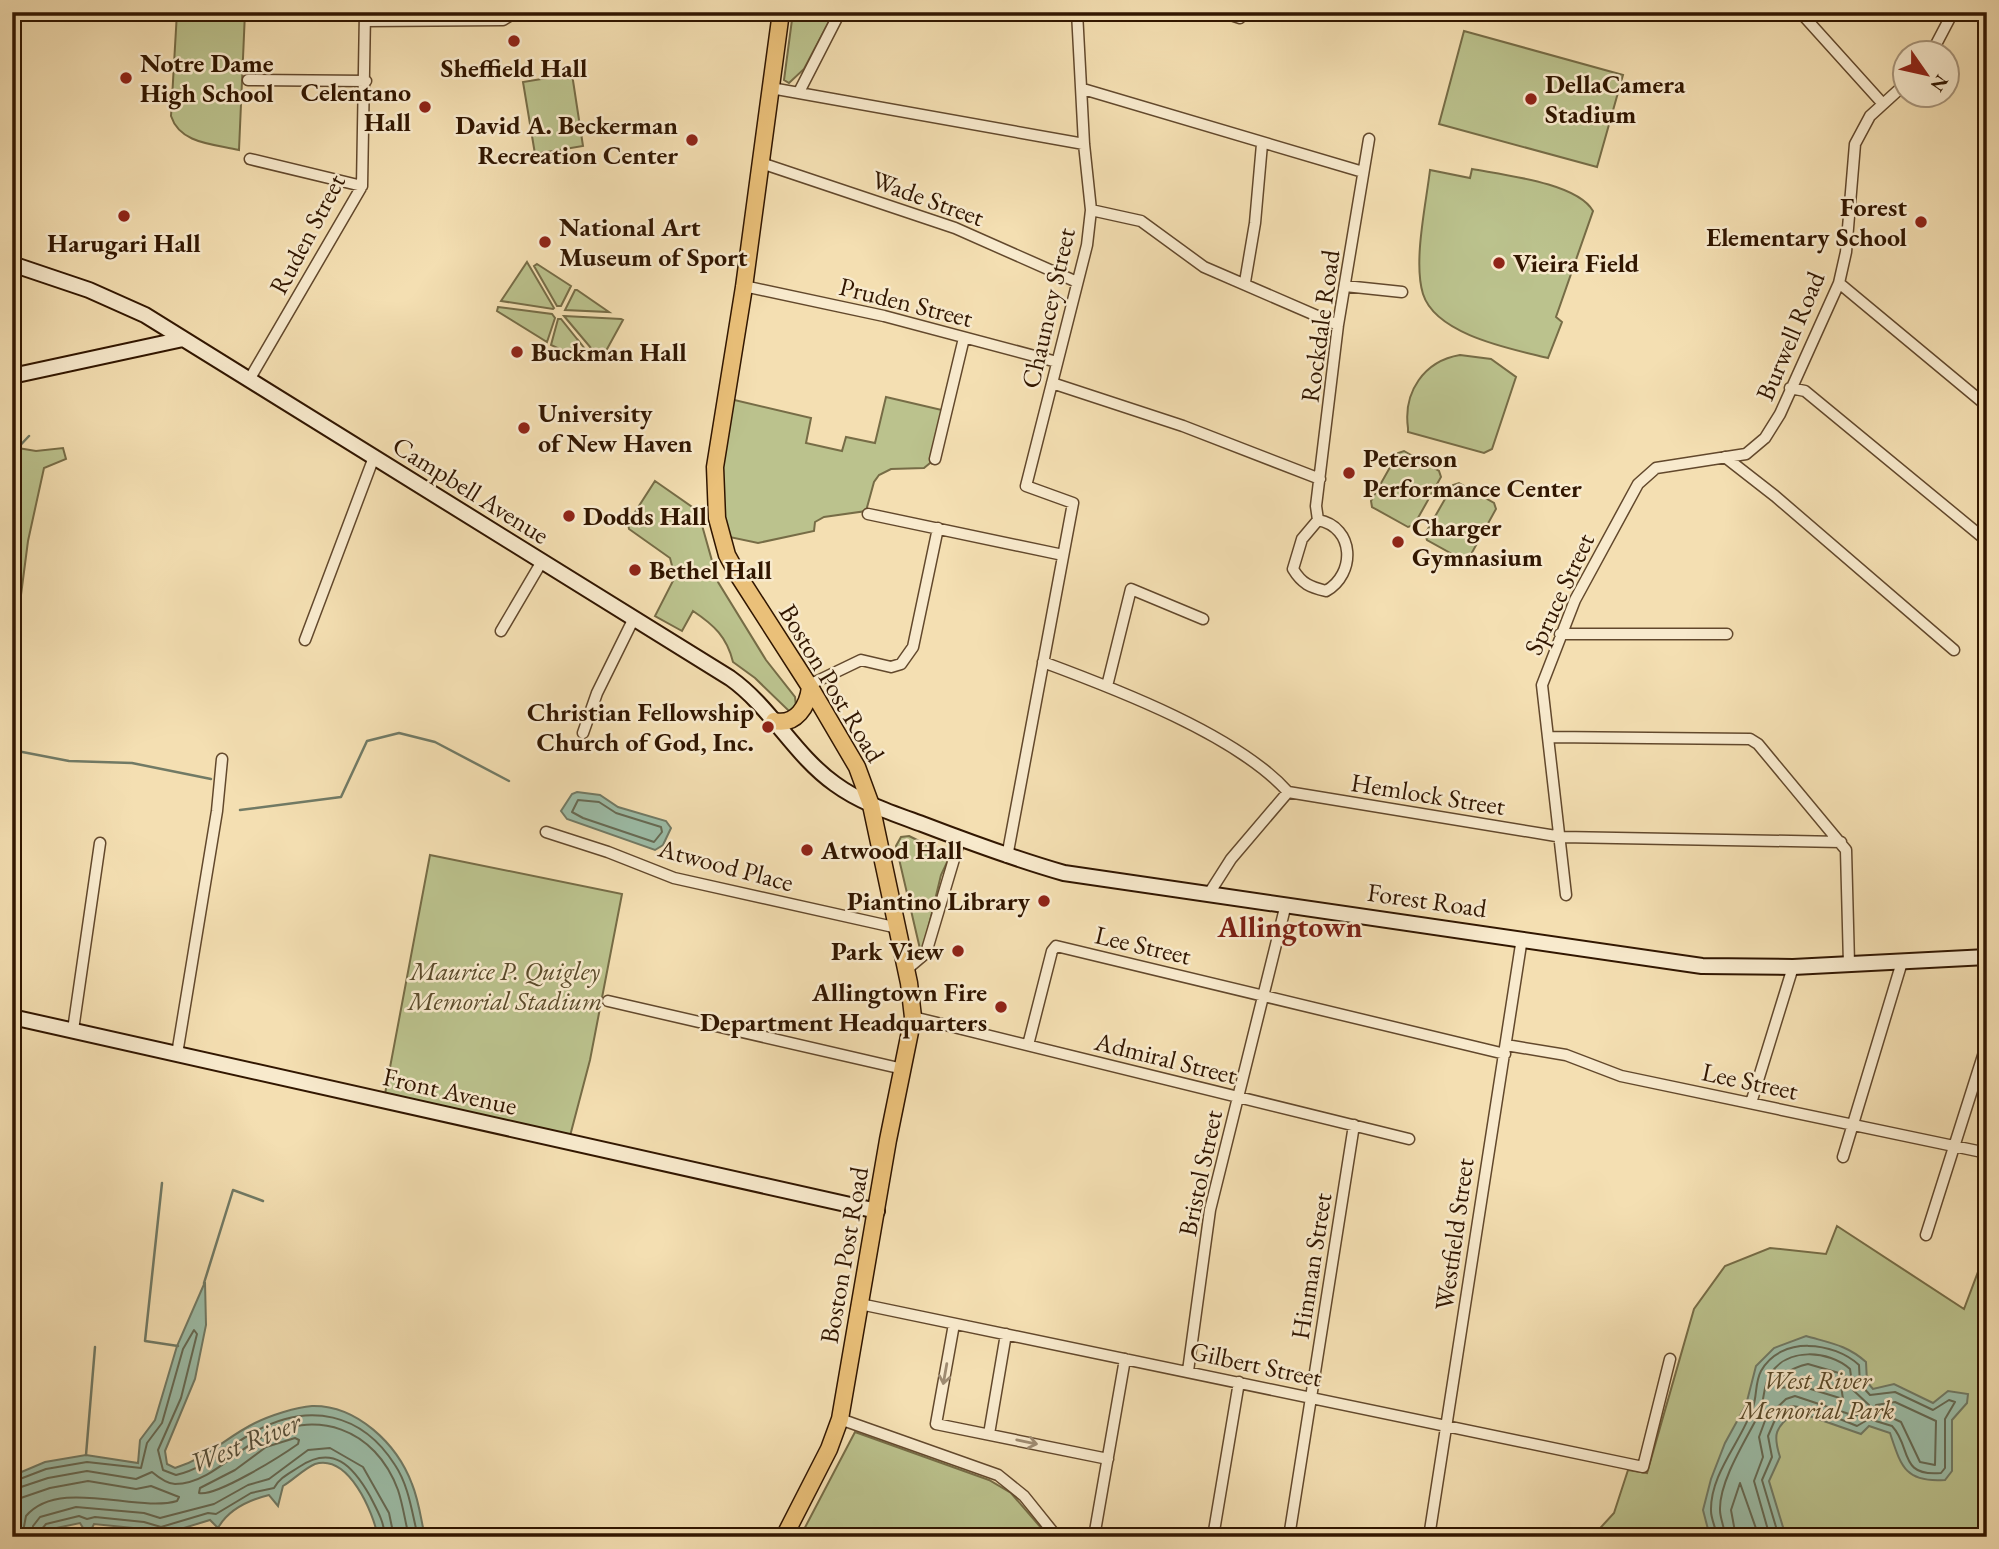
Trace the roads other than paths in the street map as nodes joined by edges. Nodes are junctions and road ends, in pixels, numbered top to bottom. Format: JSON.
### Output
{"nodes":[{"id":1,"x":516,"y":12,"type":"edge"},
{"id":2,"x":781,"y":12,"type":"edge"},
{"id":3,"x":840,"y":12,"type":"edge"},
{"id":4,"x":1077,"y":12,"type":"edge"},
{"id":5,"x":1222,"y":12,"type":"edge"},
{"id":6,"x":1800,"y":12,"type":"edge"},
{"id":7,"x":1953,"y":12,"type":"edge"},
{"id":8,"x":365,"y":17,"type":"edge"},
{"id":9,"x":1240,"y":18,"type":"dead end"},
{"id":10,"x":1939,"y":38,"type":"edge"},
{"id":11,"x":248,"y":80,"type":"dead end"},
{"id":12,"x":366,"y":80,"type":"junction"},
{"id":13,"x":771,"y":89,"type":"junction"},
{"id":14,"x":1083,"y":89,"type":"junction"},
{"id":15,"x":799,"y":92,"type":"junction"},
{"id":16,"x":1890,"y":98,"type":"edge"},
{"id":17,"x":1883,"y":104,"type":"junction"},
{"id":18,"x":1369,"y":139,"type":"dead end"},
{"id":19,"x":1262,"y":144,"type":"junction"},
{"id":20,"x":1084,"y":145,"type":"junction"},
{"id":21,"x":250,"y":159,"type":"dead end"},
{"id":22,"x":761,"y":163,"type":"junction"},
{"id":23,"x":1363,"y":172,"type":"junction"},
{"id":24,"x":362,"y":186,"type":"junction"},
{"id":25,"x":1091,"y":210,"type":"junction"},
{"id":26,"x":12,"y":264,"type":"edge"},
{"id":27,"x":1077,"y":282,"type":"junction"},
{"id":28,"x":1245,"y":282,"type":"junction"},
{"id":29,"x":1839,"y":283,"type":"junction"},
{"id":30,"x":744,"y":286,"type":"junction"},
{"id":31,"x":1345,"y":286,"type":"junction"},
{"id":32,"x":1402,"y":292,"type":"dead end"},
{"id":33,"x":1338,"y":325,"type":"junction"},
{"id":34,"x":964,"y":338,"type":"junction"},
{"id":35,"x":183,"y":339,"type":"junction"},
{"id":36,"x":1056,"y":362,"type":"junction"},
{"id":37,"x":12,"y":376,"type":"edge"},
{"id":38,"x":248,"y":380,"type":"junction"},
{"id":39,"x":1052,"y":383,"type":"junction"},
{"id":40,"x":1790,"y":388,"type":"junction"},
{"id":41,"x":1987,"y":406,"type":"edge"},
{"id":42,"x":374,"y":457,"type":"junction"},
{"id":43,"x":1725,"y":457,"type":"junction"},
{"id":44,"x":935,"y":459,"type":"dead end"},
{"id":45,"x":1320,"y":479,"type":"junction"},
{"id":46,"x":1638,"y":484,"type":"joint"},
{"id":47,"x":868,"y":514,"type":"dead end"},
{"id":48,"x":1318,"y":520,"type":"junction"},
{"id":49,"x":937,"y":528,"type":"junction"},
{"id":50,"x":1987,"y":541,"type":"edge"},
{"id":51,"x":1063,"y":555,"type":"junction"},
{"id":52,"x":541,"y":563,"type":"junction"},
{"id":53,"x":634,"y":618,"type":"junction"},
{"id":54,"x":1203,"y":619,"type":"dead end"},
{"id":55,"x":500,"y":631,"type":"dead end"},
{"id":56,"x":1560,"y":634,"type":"junction"},
{"id":57,"x":1727,"y":634,"type":"dead end"},
{"id":58,"x":305,"y":640,"type":"dead end"},
{"id":59,"x":1954,"y":650,"type":"dead end"},
{"id":60,"x":1043,"y":662,"type":"junction"},
{"id":61,"x":810,"y":686,"type":"junction"},
{"id":62,"x":1107,"y":686,"type":"junction"},
{"id":63,"x":774,"y":721,"type":"junction"},
{"id":64,"x":583,"y":733,"type":"dead end"},
{"id":65,"x":1549,"y":737,"type":"junction"},
{"id":66,"x":222,"y":759,"type":"dead end"},
{"id":67,"x":1288,"y":792,"type":"junction"},
{"id":68,"x":872,"y":805,"type":"junction"},
{"id":69,"x":546,"y":832,"type":"dead end"},
{"id":70,"x":1562,"y":837,"type":"junction"},
{"id":71,"x":960,"y":839,"type":"junction"},
{"id":72,"x":1841,"y":842,"type":"junction"},
{"id":73,"x":100,"y":843,"type":"dead end"},
{"id":74,"x":1007,"y":857,"type":"junction"},
{"id":75,"x":1210,"y":892,"type":"junction"},
{"id":76,"x":1566,"y":895,"type":"dead end"},
{"id":77,"x":1286,"y":904,"type":"junction"},
{"id":78,"x":898,"y":928,"type":"junction"},
{"id":79,"x":1522,"y":938,"type":"junction"},
{"id":80,"x":1987,"y":957,"type":"edge"},
{"id":81,"x":1902,"y":962,"type":"junction"},
{"id":82,"x":1849,"y":964,"type":"junction"},
{"id":83,"x":1793,"y":967,"type":"junction"},
{"id":84,"x":906,"y":970,"type":"junction"},
{"id":85,"x":1264,"y":995,"type":"junction"},
{"id":86,"x":608,"y":1001,"type":"dead end"},
{"id":87,"x":913,"y":1017,"type":"junction"},
{"id":88,"x":14,"y":1018,"type":"edge"},
{"id":89,"x":73,"y":1030,"type":"junction"},
{"id":90,"x":12,"y":1042,"type":"edge"},
{"id":91,"x":1987,"y":1042,"type":"edge"},
{"id":92,"x":1028,"y":1045,"type":"junction"},
{"id":93,"x":1506,"y":1049,"type":"junction"},
{"id":94,"x":177,"y":1055,"type":"junction"},
{"id":95,"x":903,"y":1069,"type":"junction"},
{"id":96,"x":1238,"y":1098,"type":"junction"},
{"id":97,"x":1751,"y":1102,"type":"junction"},
{"id":98,"x":1851,"y":1124,"type":"junction"},
{"id":99,"x":1354,"y":1125,"type":"junction"},
{"id":100,"x":1409,"y":1139,"type":"dead end"},
{"id":101,"x":1953,"y":1146,"type":"junction"},
{"id":102,"x":1987,"y":1153,"type":"edge"},
{"id":103,"x":1843,"y":1157,"type":"dead end"},
{"id":104,"x":877,"y":1211,"type":"junction"},
{"id":105,"x":1926,"y":1235,"type":"dead end"},
{"id":106,"x":860,"y":1304,"type":"junction"},
{"id":107,"x":954,"y":1324,"type":"junction"},
{"id":108,"x":1006,"y":1334,"type":"junction"},
{"id":109,"x":1125,"y":1359,"type":"junction"},
{"id":110,"x":1670,"y":1359,"type":"dead end"},
{"id":111,"x":1188,"y":1371,"type":"junction"},
{"id":112,"x":1239,"y":1382,"type":"junction"},
{"id":113,"x":1312,"y":1397,"type":"junction"},
{"id":114,"x":840,"y":1419,"type":"junction"},
{"id":115,"x":1447,"y":1425,"type":"junction"},
{"id":116,"x":989,"y":1434,"type":"junction"},
{"id":117,"x":1108,"y":1459,"type":"junction"},
{"id":118,"x":784,"y":1537,"type":"edge"},
{"id":119,"x":1057,"y":1537,"type":"edge"},
{"id":120,"x":1094,"y":1537,"type":"edge"},
{"id":121,"x":1213,"y":1537,"type":"edge"},
{"id":122,"x":1289,"y":1537,"type":"edge"},
{"id":123,"x":1429,"y":1537,"type":"edge"}],
"edges":[{"from":1,"to":8,"type":"street"},
{"from":2,"to":13,"type":"main road","name":"Boston Post Road"},
{"from":3,"to":15,"type":"street"},
{"from":4,"to":14,"type":"street","name":"Chauncey Street"},
{"from":5,"to":9,"type":"street"},
{"from":6,"to":17,"type":"street"},
{"from":7,"to":10,"type":"street"},
{"from":8,"to":12,"type":"street","name":"Ruden Street"},
{"from":11,"to":12,"type":"street"},
{"from":12,"to":24,"type":"street","name":"Ruden Street"},
{"from":13,"to":15,"type":"street"},
{"from":13,"to":22,"type":"main road","name":"Boston Post Road"},
{"from":14,"to":19,"type":"street"},
{"from":14,"to":20,"type":"street","name":"Chauncey Street"},
{"from":15,"to":20,"type":"street"},
{"from":16,"to":17,"type":"street","name":"Burwell Road"},
{"from":17,"to":29,"type":"street","name":"Burwell Road"},
{"from":18,"to":23,"type":"street","name":"Rockdale Road"},
{"from":19,"to":23,"type":"street"},
{"from":19,"to":28,"type":"street"},
{"from":20,"to":25,"type":"street","name":"Chauncey Street"},
{"from":21,"to":24,"type":"street"},
{"from":22,"to":27,"type":"street","name":"Wade Street"},
{"from":22,"to":30,"type":"main road","name":"Boston Post Road"},
{"from":23,"to":31,"type":"street","name":"Rockdale Road"},
{"from":24,"to":38,"type":"street","name":"Ruden Street"},
{"from":25,"to":27,"type":"street","name":"Chauncey Street"},
{"from":25,"to":28,"type":"street"},
{"from":26,"to":35,"type":"main road","name":"Campbell Avenue"},
{"from":27,"to":36,"type":"street","name":"Chauncey Street"},
{"from":28,"to":33,"type":"street"},
{"from":29,"to":40,"type":"street","name":"Burwell Road"},
{"from":29,"to":41,"type":"street"},
{"from":30,"to":34,"type":"street","name":"Pruden Street"},
{"from":30,"to":61,"type":"main road","name":"Boston Post Road"},
{"from":31,"to":32,"type":"street"},
{"from":31,"to":33,"type":"street","name":"Rockdale Road"},
{"from":33,"to":45,"type":"street","name":"Rockdale Road"},
{"from":34,"to":36,"type":"street","name":"Pruden Street"},
{"from":34,"to":44,"type":"street"},
{"from":35,"to":37,"type":"main road"},
{"from":35,"to":38,"type":"main road","name":"Campbell Avenue"},
{"from":36,"to":39,"type":"street","name":"Chauncey Street"},
{"from":38,"to":42,"type":"main road","name":"Campbell Avenue"},
{"from":39,"to":45,"type":"street"},
{"from":39,"to":51,"type":"street","name":"Chauncey Street"},
{"from":40,"to":43,"type":"street","name":"Burwell Road"},
{"from":40,"to":50,"type":"street"},
{"from":42,"to":52,"type":"main road","name":"Campbell Avenue"},
{"from":42,"to":58,"type":"street"},
{"from":43,"to":46,"type":"street","name":"Burwell Road"},
{"from":43,"to":59,"type":"street"},
{"from":45,"to":48,"type":"street","name":"Rockdale Road"},
{"from":46,"to":56,"type":"street","name":"Spruce Street"},
{"from":47,"to":49,"type":"street"},
{"from":48,"to":48,"type":"street"},
{"from":49,"to":51,"type":"street"},
{"from":49,"to":61,"type":"street"},
{"from":51,"to":60,"type":"street"},
{"from":52,"to":53,"type":"main road","name":"Campbell Avenue"},
{"from":52,"to":55,"type":"street"},
{"from":53,"to":63,"type":"main road","name":"Campbell Avenue"},
{"from":53,"to":64,"type":"street"},
{"from":54,"to":62,"type":"street"},
{"from":56,"to":57,"type":"street"},
{"from":56,"to":65,"type":"street","name":"Spruce Street"},
{"from":60,"to":62,"type":"street"},
{"from":60,"to":74,"type":"street"},
{"from":61,"to":63,"type":"main road"},
{"from":61,"to":68,"type":"main road","name":"Boston Post Road"},
{"from":62,"to":67,"type":"street"},
{"from":63,"to":68,"type":"main road","name":"Campbell Avenue"},
{"from":65,"to":70,"type":"street","name":"Spruce Street"},
{"from":65,"to":72,"type":"street"},
{"from":66,"to":94,"type":"street"},
{"from":67,"to":70,"type":"street","name":"Hemlock Street"},
{"from":67,"to":75,"type":"street"},
{"from":68,"to":71,"type":"main road","name":"Forest Road"},
{"from":68,"to":78,"type":"main road","name":"Boston Post Road"},
{"from":69,"to":78,"type":"street","name":"Atwood Place"},
{"from":70,"to":72,"type":"street","name":"Hemlock Street"},
{"from":70,"to":76,"type":"street","name":"Spruce Street"},
{"from":71,"to":74,"type":"main road","name":"Forest Road"},
{"from":71,"to":84,"type":"street"},
{"from":72,"to":82,"type":"street"},
{"from":73,"to":89,"type":"street"},
{"from":74,"to":75,"type":"main road","name":"Forest Road"},
{"from":75,"to":77,"type":"main road","name":"Forest Road"},
{"from":77,"to":79,"type":"main road","name":"Forest Road"},
{"from":77,"to":85,"type":"street","name":"Bristol Street"},
{"from":78,"to":84,"type":"main road","name":"Boston Post Road"},
{"from":79,"to":83,"type":"main road","name":"Forest Road"},
{"from":79,"to":93,"type":"street","name":"Westfield Street"},
{"from":80,"to":81,"type":"main road","name":"Forest Road"},
{"from":81,"to":82,"type":"main road","name":"Forest Road"},
{"from":81,"to":98,"type":"street"},
{"from":82,"to":83,"type":"main road","name":"Forest Road"},
{"from":83,"to":97,"type":"street"},
{"from":84,"to":87,"type":"main road","name":"Boston Post Road"},
{"from":85,"to":92,"type":"street","name":"Lee Street"},
{"from":85,"to":93,"type":"street","name":"Lee Street"},
{"from":85,"to":96,"type":"street","name":"Bristol Street"},
{"from":86,"to":95,"type":"street"},
{"from":87,"to":92,"type":"street","name":"Admiral Street"},
{"from":87,"to":95,"type":"main road","name":"Boston Post Road"},
{"from":88,"to":89,"type":"main road","name":"Front Avenue"},
{"from":88,"to":90,"type":"street"},
{"from":89,"to":94,"type":"main road","name":"Front Avenue"},
{"from":91,"to":101,"type":"street"},
{"from":92,"to":96,"type":"street","name":"Admiral Street"},
{"from":93,"to":97,"type":"street","name":"Lee Street"},
{"from":93,"to":115,"type":"street","name":"Westfield Street"},
{"from":94,"to":104,"type":"main road","name":"Front Avenue"},
{"from":95,"to":104,"type":"main road","name":"Boston Post Road"},
{"from":96,"to":99,"type":"street","name":"Admiral Street"},
{"from":96,"to":111,"type":"street","name":"Bristol Street"},
{"from":97,"to":98,"type":"street","name":"Lee Street"},
{"from":98,"to":101,"type":"street","name":"Lee Street"},
{"from":98,"to":103,"type":"street"},
{"from":99,"to":100,"type":"street","name":"Admiral Street"},
{"from":99,"to":113,"type":"street","name":"Hinman Street"},
{"from":101,"to":102,"type":"street","name":"Lee Street"},
{"from":101,"to":105,"type":"street"},
{"from":104,"to":106,"type":"main road","name":"Boston Post Road"},
{"from":106,"to":107,"type":"street","name":"Gilbert Street"},
{"from":106,"to":114,"type":"main road","name":"Boston Post Road"},
{"from":107,"to":108,"type":"street","name":"Gilbert Street"},
{"from":107,"to":116,"type":"street","one_way":true},
{"from":108,"to":109,"type":"street","name":"Gilbert Street"},
{"from":108,"to":116,"type":"street"},
{"from":109,"to":111,"type":"street","name":"Gilbert Street"},
{"from":109,"to":117,"type":"street"},
{"from":110,"to":115,"type":"street","name":"Gilbert Street"},
{"from":111,"to":112,"type":"street","name":"Gilbert Street"},
{"from":112,"to":113,"type":"street","name":"Gilbert Street"},
{"from":112,"to":121,"type":"street"},
{"from":113,"to":115,"type":"street","name":"Gilbert Street"},
{"from":113,"to":122,"type":"street","name":"Hinman Street"},
{"from":114,"to":118,"type":"main road","name":"Boston Post Road"},
{"from":114,"to":119,"type":"street"},
{"from":115,"to":123,"type":"street","name":"Westfield Street"},
{"from":116,"to":117,"type":"street","one_way":true},
{"from":117,"to":120,"type":"street"}]}
